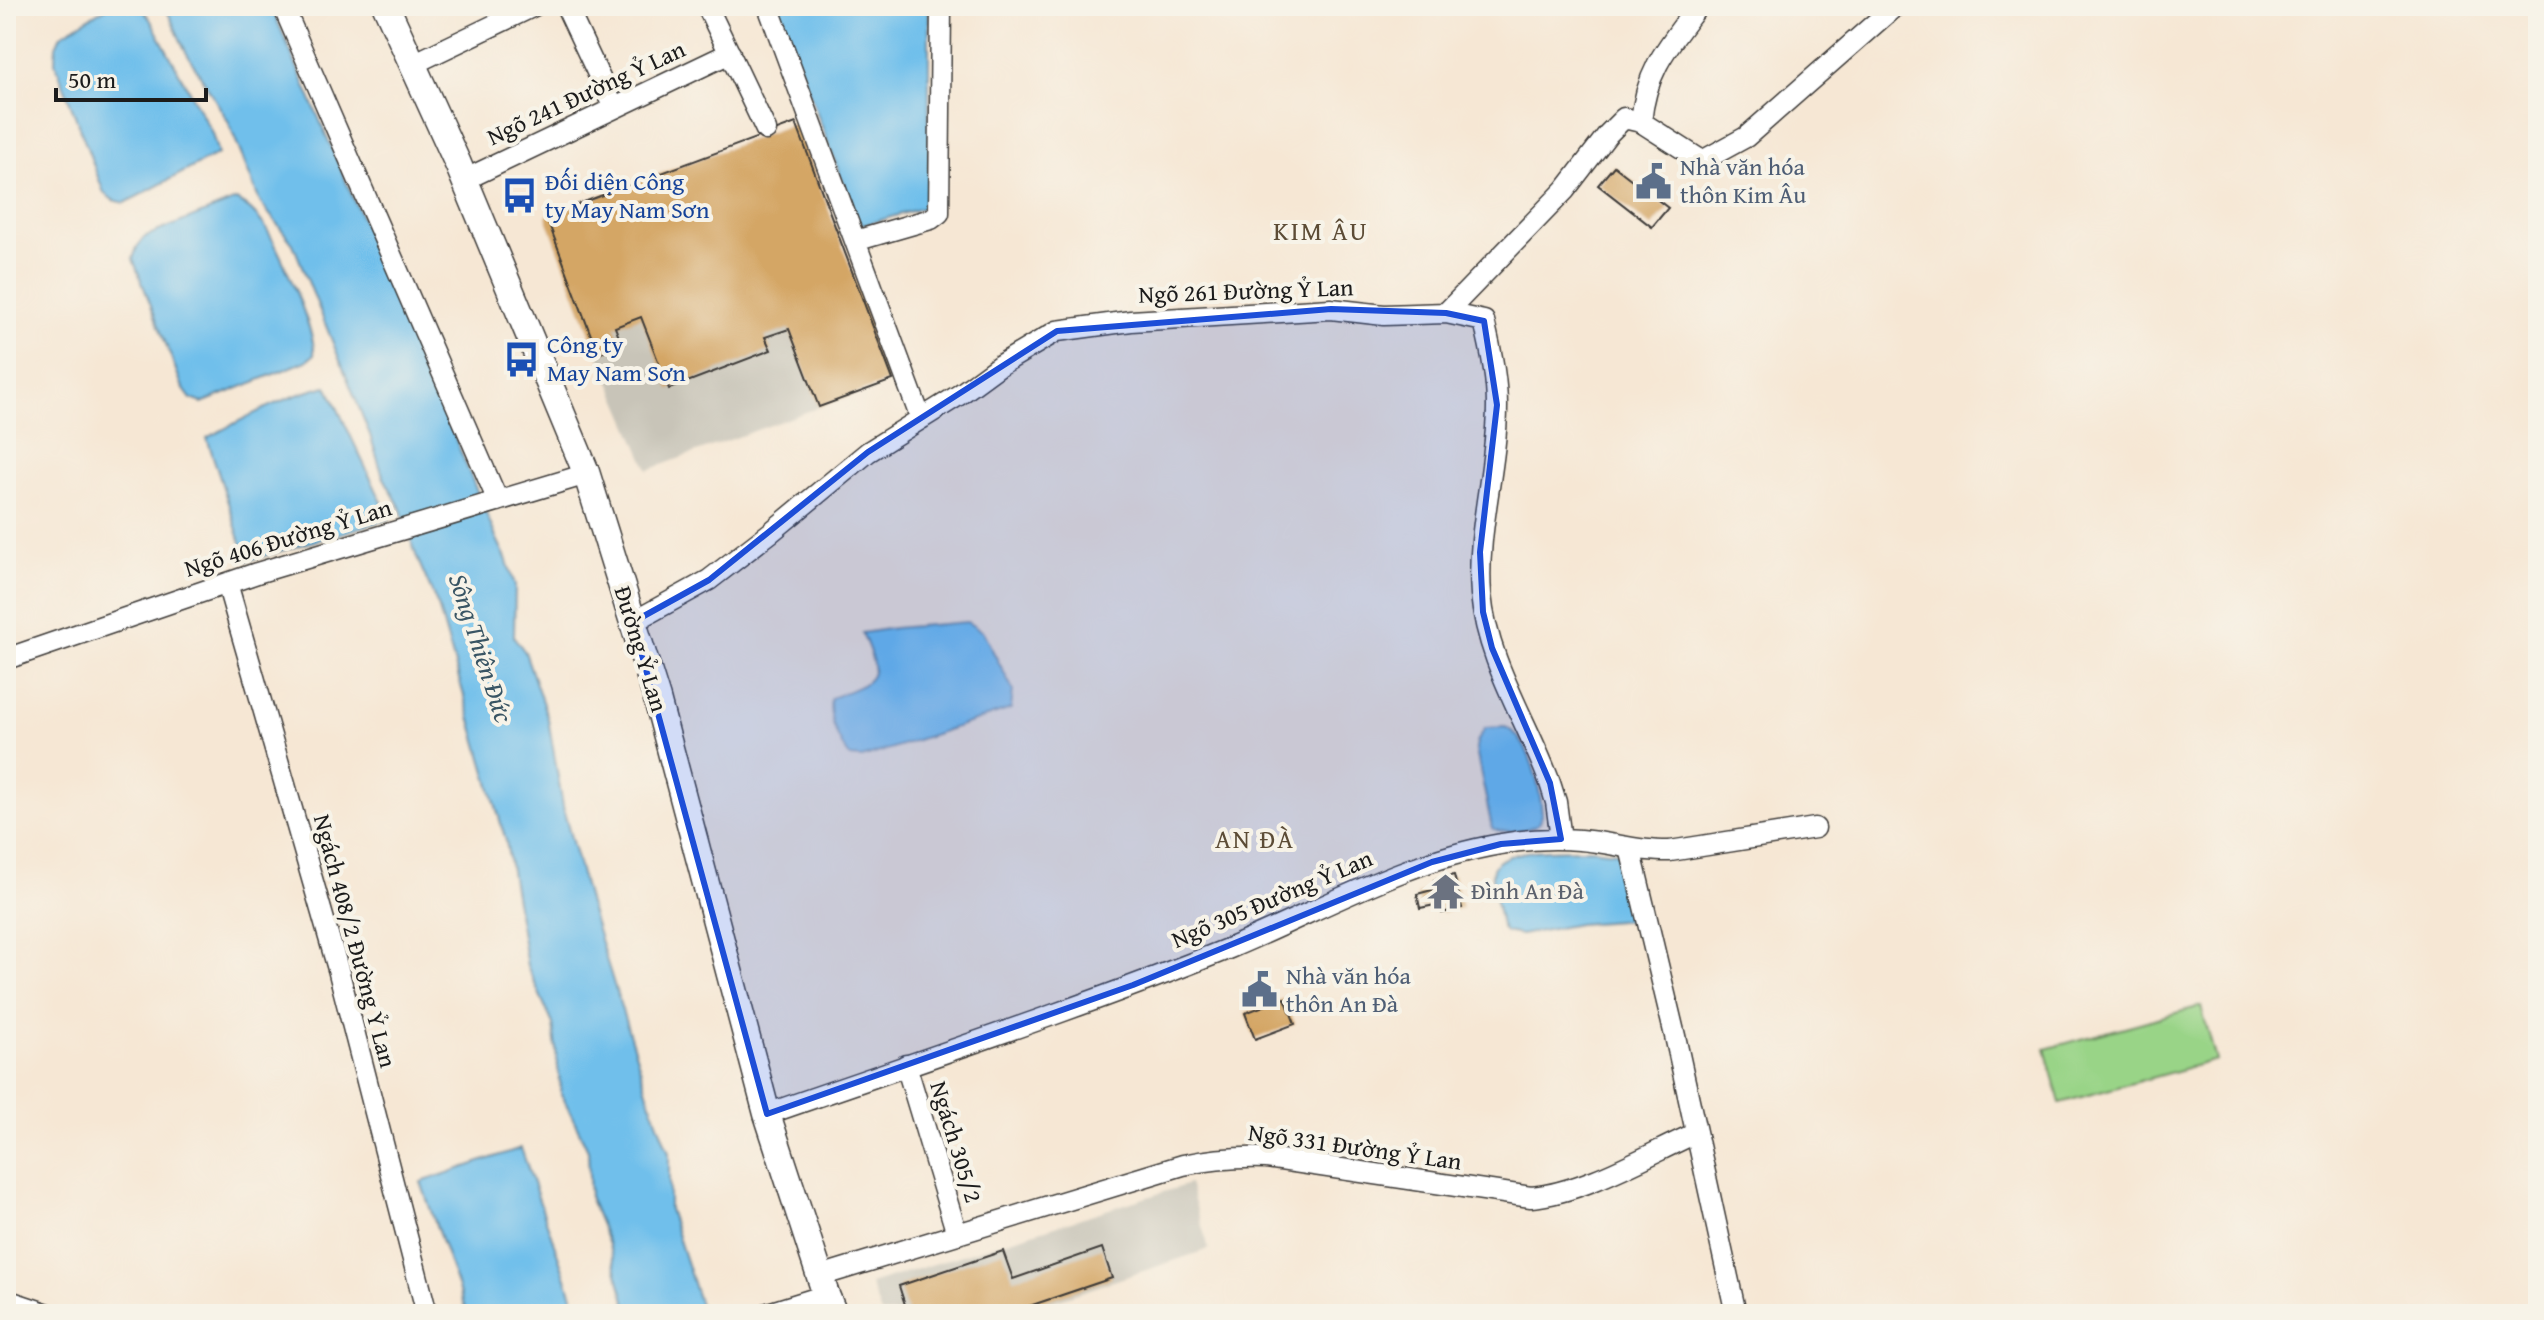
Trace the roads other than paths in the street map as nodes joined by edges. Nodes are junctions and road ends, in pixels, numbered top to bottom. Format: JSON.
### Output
{"nodes":[{"id":1,"x":283,"y":6,"type":"edge"},
{"id":2,"x":386,"y":6,"type":"edge"},
{"id":3,"x":534,"y":6,"type":"edge"},
{"id":4,"x":566,"y":6,"type":"edge"},
{"id":5,"x":707,"y":6,"type":"edge"},
{"id":6,"x":768,"y":6,"type":"edge"},
{"id":7,"x":941,"y":6,"type":"edge"},
{"id":8,"x":1698,"y":6,"type":"edge"},
{"id":9,"x":1895,"y":6,"type":"edge"},
{"id":10,"x":730,"y":53,"type":"junction"},
{"id":11,"x":413,"y":64,"type":"junction"},
{"id":12,"x":614,"y":108,"type":"junction"},
{"id":13,"x":1641,"y":122,"type":"junction"},
{"id":14,"x":766,"y":130,"type":"dead end"},
{"id":15,"x":464,"y":180,"type":"junction"},
{"id":16,"x":855,"y":241,"type":"junction"},
{"id":17,"x":1446,"y":313,"type":"junction"},
{"id":18,"x":921,"y":419,"type":"junction"},
{"id":19,"x":587,"y":474,"type":"junction"},
{"id":20,"x":498,"y":501,"type":"junction"},
{"id":21,"x":227,"y":583,"type":"junction"},
{"id":22,"x":633,"y":622,"type":"junction"},
{"id":23,"x":6,"y":659,"type":"edge"},
{"id":24,"x":1815,"y":828,"type":"dead end"},
{"id":25,"x":1561,"y":839,"type":"junction"},
{"id":26,"x":1630,"y":848,"type":"junction"},
{"id":27,"x":906,"y":1065,"type":"junction"},
{"id":28,"x":767,"y":1114,"type":"junction"},
{"id":29,"x":1696,"y":1133,"type":"junction"},
{"id":30,"x":957,"y":1234,"type":"junction"},
{"id":31,"x":827,"y":1295,"type":"edge"},
{"id":32,"x":6,"y":1300,"type":"edge"},
{"id":33,"x":48,"y":1314,"type":"edge"},
{"id":34,"x":427,"y":1314,"type":"edge"},
{"id":35,"x":765,"y":1314,"type":"edge"},
{"id":36,"x":1736,"y":1314,"type":"edge"}],
"edges":[{"from":1,"to":20,"type":"street"},
{"from":2,"to":11,"type":"main road","name":"Đường Ỷ Lan"},
{"from":3,"to":11,"type":"street"},
{"from":4,"to":12,"type":"street"},
{"from":5,"to":10,"type":"street"},
{"from":6,"to":16,"type":"street"},
{"from":7,"to":16,"type":"street"},
{"from":8,"to":13,"type":"street"},
{"from":9,"to":13,"type":"street"},
{"from":10,"to":12,"type":"street","name":"Ngõ 241 Đường Ỷ Lan"},
{"from":10,"to":14,"type":"street"},
{"from":11,"to":15,"type":"main road","name":"Đường Ỷ Lan"},
{"from":12,"to":15,"type":"street","name":"Ngõ 241 Đường Ỷ Lan"},
{"from":13,"to":17,"type":"street"},
{"from":15,"to":19,"type":"main road","name":"Đường Ỷ Lan"},
{"from":16,"to":18,"type":"street"},
{"from":17,"to":18,"type":"street","name":"Ngõ 261 Đường Ỷ Lan"},
{"from":17,"to":25,"type":"street","name":"Ngõ 261 Đường Ỷ Lan"},
{"from":18,"to":22,"type":"street","name":"Ngõ 261 Đường Ỷ Lan"},
{"from":19,"to":20,"type":"street","name":"Ngõ 406 Đường Ỷ Lan"},
{"from":19,"to":22,"type":"main road","name":"Đường Ỷ Lan"},
{"from":20,"to":21,"type":"street","name":"Ngõ 406 Đường Ỷ Lan"},
{"from":21,"to":23,"type":"street","name":"Ngõ 406 Đường Ỷ Lan"},
{"from":21,"to":34,"type":"street","name":"Ngách 408/2 Đường Ỷ Lan"},
{"from":22,"to":28,"type":"main road","name":"Đường Ỷ Lan"},
{"from":24,"to":26,"type":"street","name":"Ngõ 305 Đường Ỷ Lan"},
{"from":25,"to":26,"type":"street","name":"Ngõ 305 Đường Ỷ Lan"},
{"from":25,"to":27,"type":"street","name":"Ngõ 305 Đường Ỷ Lan"},
{"from":26,"to":29,"type":"street"},
{"from":27,"to":28,"type":"street","name":"Ngõ 305 Đường Ỷ Lan"},
{"from":27,"to":30,"type":"street","name":"Ngách 305/2"},
{"from":28,"to":31,"type":"main road","name":"Đường Ỷ Lan"},
{"from":29,"to":30,"type":"street","name":"Ngõ 331 Đường Ỷ Lan"},
{"from":29,"to":36,"type":"street"},
{"from":30,"to":31,"type":"street","name":"Ngõ 331 Đường Ỷ Lan"},
{"from":31,"to":35,"type":"street","name":"Ngõ 331 Đường Ỷ Lan"},
{"from":32,"to":33,"type":"street"}]}
